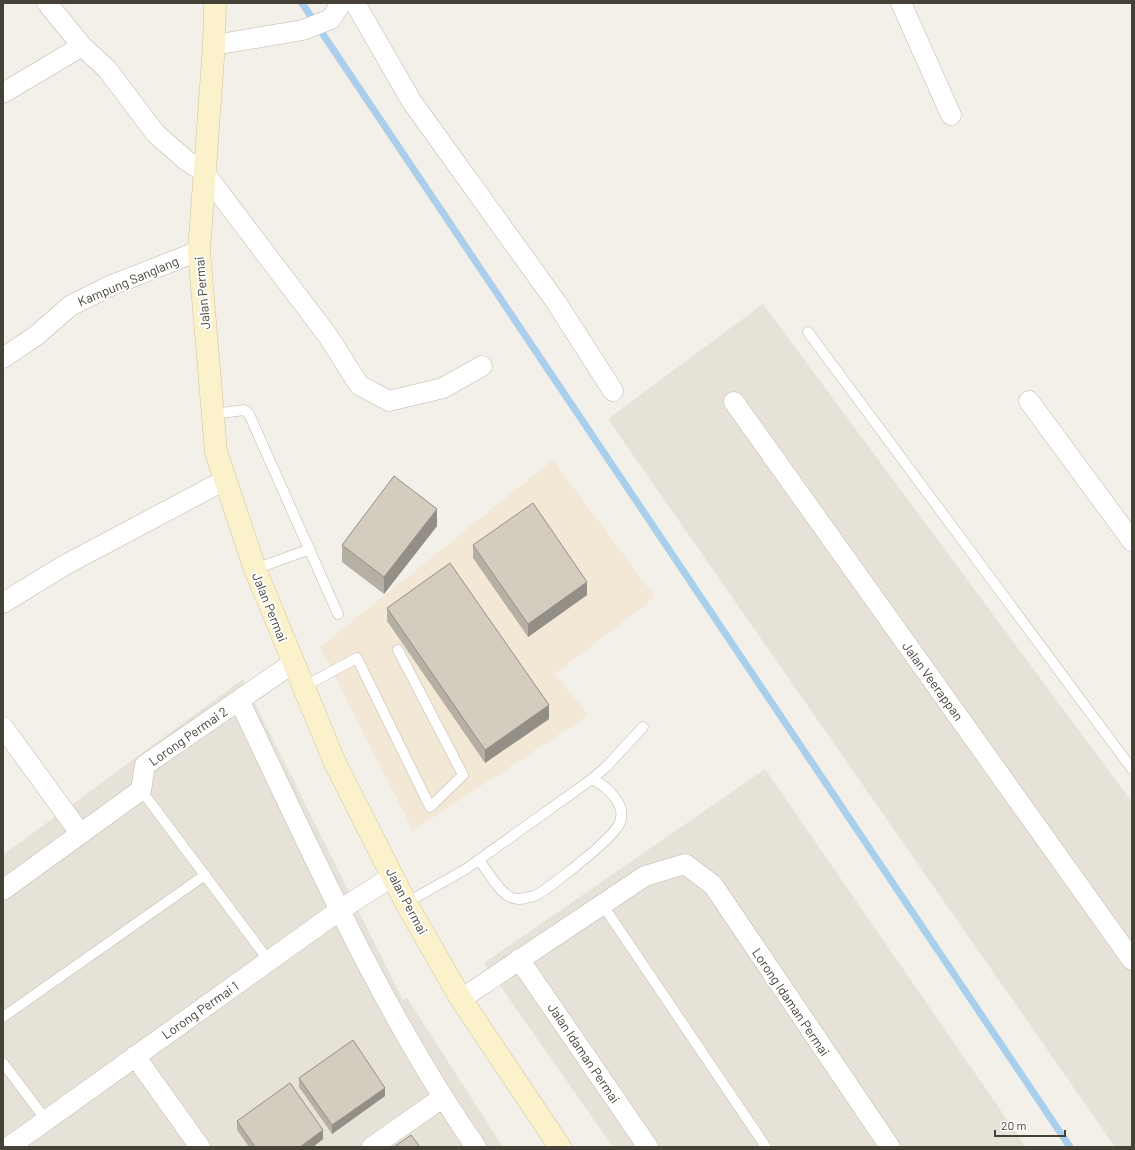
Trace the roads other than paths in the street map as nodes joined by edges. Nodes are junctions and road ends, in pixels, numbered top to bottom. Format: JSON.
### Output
{"nodes":[{"id":1,"x":47,"y":3,"type":"edge"},
{"id":2,"x":215,"y":3,"type":"edge"},
{"id":3,"x":355,"y":3,"type":"edge"},
{"id":4,"x":901,"y":3,"type":"edge"},
{"id":5,"x":336,"y":11,"type":"edge"},
{"id":6,"x":214,"y":45,"type":"junction"},
{"id":7,"x":82,"y":46,"type":"junction"},
{"id":8,"x":3,"y":93,"type":"edge"},
{"id":9,"x":951,"y":115,"type":"dead end"},
{"id":10,"x":203,"y":171,"type":"junction"},
{"id":11,"x":199,"y":251,"type":"junction"},
{"id":12,"x":808,"y":332,"type":"dead end"},
{"id":13,"x":3,"y":358,"type":"edge"},
{"id":14,"x":482,"y":366,"type":"dead end"},
{"id":15,"x":613,"y":391,"type":"dead end"},
{"id":16,"x":1029,"y":401,"type":"dead end"},
{"id":17,"x":734,"y":402,"type":"dead end"},
{"id":18,"x":213,"y":414,"type":"junction"},
{"id":19,"x":225,"y":480,"type":"junction"},
{"id":20,"x":1132,"y":541,"type":"edge"},
{"id":21,"x":310,"y":549,"type":"junction"},
{"id":22,"x":255,"y":569,"type":"junction"},
{"id":23,"x":3,"y":603,"type":"edge"},
{"id":24,"x":338,"y":614,"type":"dead end"},
{"id":25,"x":398,"y":650,"type":"dead end"},
{"id":26,"x":293,"y":663,"type":"junction"},
{"id":27,"x":303,"y":687,"type":"junction"},
{"id":28,"x":239,"y":700,"type":"junction"},
{"id":29,"x":3,"y":727,"type":"edge"},
{"id":30,"x":643,"y":727,"type":"dead end"},
{"id":31,"x":1132,"y":769,"type":"edge"},
{"id":32,"x":592,"y":779,"type":"junction"},
{"id":33,"x":141,"y":790,"type":"junction"},
{"id":34,"x":80,"y":833,"type":"junction"},
{"id":35,"x":479,"y":860,"type":"junction"},
{"id":36,"x":205,"y":875,"type":"junction"},
{"id":37,"x":393,"y":876,"type":"junction"},
{"id":38,"x":3,"y":890,"type":"edge"},
{"id":39,"x":406,"y":903,"type":"junction"},
{"id":40,"x":602,"y":904,"type":"junction"},
{"id":41,"x":340,"y":910,"type":"junction"},
{"id":42,"x":519,"y":959,"type":"junction"},
{"id":43,"x":1132,"y":960,"type":"edge"},
{"id":44,"x":269,"y":961,"type":"junction"},
{"id":45,"x":461,"y":999,"type":"junction"},
{"id":46,"x":3,"y":1017,"type":"edge"},
{"id":47,"x":135,"y":1056,"type":"junction"},
{"id":48,"x":3,"y":1063,"type":"edge"},
{"id":49,"x":442,"y":1098,"type":"junction"},
{"id":50,"x":46,"y":1120,"type":"junction"},
{"id":51,"x":9,"y":1147,"type":"edge"},
{"id":52,"x":200,"y":1147,"type":"edge"},
{"id":53,"x":372,"y":1147,"type":"edge"},
{"id":54,"x":476,"y":1147,"type":"edge"},
{"id":55,"x":560,"y":1147,"type":"edge"},
{"id":56,"x":648,"y":1147,"type":"edge"},
{"id":57,"x":766,"y":1147,"type":"edge"},
{"id":58,"x":890,"y":1147,"type":"edge"}],
"edges":[{"from":1,"to":7,"type":"street"},
{"from":2,"to":6,"type":"street","name":"Jalan Permai"},
{"from":3,"to":15,"type":"street"},
{"from":4,"to":9,"type":"street"},
{"from":5,"to":6,"type":"street"},
{"from":6,"to":10,"type":"street","name":"Jalan Permai"},
{"from":7,"to":8,"type":"street"},
{"from":7,"to":10,"type":"street"},
{"from":10,"to":11,"type":"street","name":"Jalan Permai"},
{"from":10,"to":14,"type":"street"},
{"from":11,"to":13,"type":"street","name":"Kampung Sanglang"},
{"from":11,"to":18,"type":"street","name":"Jalan Permai"},
{"from":12,"to":31,"type":"lane"},
{"from":16,"to":20,"type":"street"},
{"from":17,"to":43,"type":"street","name":"Jalan Veerappan"},
{"from":18,"to":19,"type":"street","name":"Jalan Permai"},
{"from":18,"to":21,"type":"lane"},
{"from":19,"to":22,"type":"street","name":"Jalan Permai"},
{"from":19,"to":23,"type":"street"},
{"from":21,"to":22,"type":"lane"},
{"from":21,"to":24,"type":"lane"},
{"from":22,"to":26,"type":"street","name":"Jalan Permai"},
{"from":25,"to":27,"type":"lane"},
{"from":26,"to":27,"type":"street","name":"Jalan Permai"},
{"from":26,"to":28,"type":"street","name":"Lorong Permai 2"},
{"from":27,"to":37,"type":"street","name":"Jalan Permai"},
{"from":28,"to":33,"type":"street","name":"Lorong Permai 2"},
{"from":28,"to":41,"type":"street"},
{"from":29,"to":34,"type":"street"},
{"from":30,"to":32,"type":"lane"},
{"from":32,"to":35,"type":"lane"},
{"from":32,"to":35,"type":"lane"},
{"from":33,"to":34,"type":"street"},
{"from":33,"to":36,"type":"lane"},
{"from":34,"to":38,"type":"street"},
{"from":35,"to":39,"type":"lane"},
{"from":36,"to":44,"type":"lane"},
{"from":36,"to":46,"type":"lane"},
{"from":37,"to":39,"type":"street","name":"Jalan Permai"},
{"from":37,"to":41,"type":"street","name":"Lorong Permai 1"},
{"from":39,"to":45,"type":"street","name":"Jalan Permai"},
{"from":40,"to":42,"type":"street"},
{"from":40,"to":57,"type":"lane"},
{"from":40,"to":58,"type":"street","name":"Lorong Idaman Permai"},
{"from":41,"to":44,"type":"street","name":"Lorong Permai 1"},
{"from":41,"to":49,"type":"street"},
{"from":42,"to":45,"type":"street"},
{"from":42,"to":56,"type":"street","name":"Jalan Idaman Permai"},
{"from":44,"to":47,"type":"street","name":"Lorong Permai 1"},
{"from":45,"to":55,"type":"street","name":"Jalan Permai"},
{"from":47,"to":50,"type":"street","name":"Lorong Permai 1"},
{"from":47,"to":52,"type":"street"},
{"from":48,"to":50,"type":"lane"},
{"from":49,"to":53,"type":"street"},
{"from":49,"to":54,"type":"street"},
{"from":50,"to":51,"type":"street","name":"Lorong Permai 1"}]}
